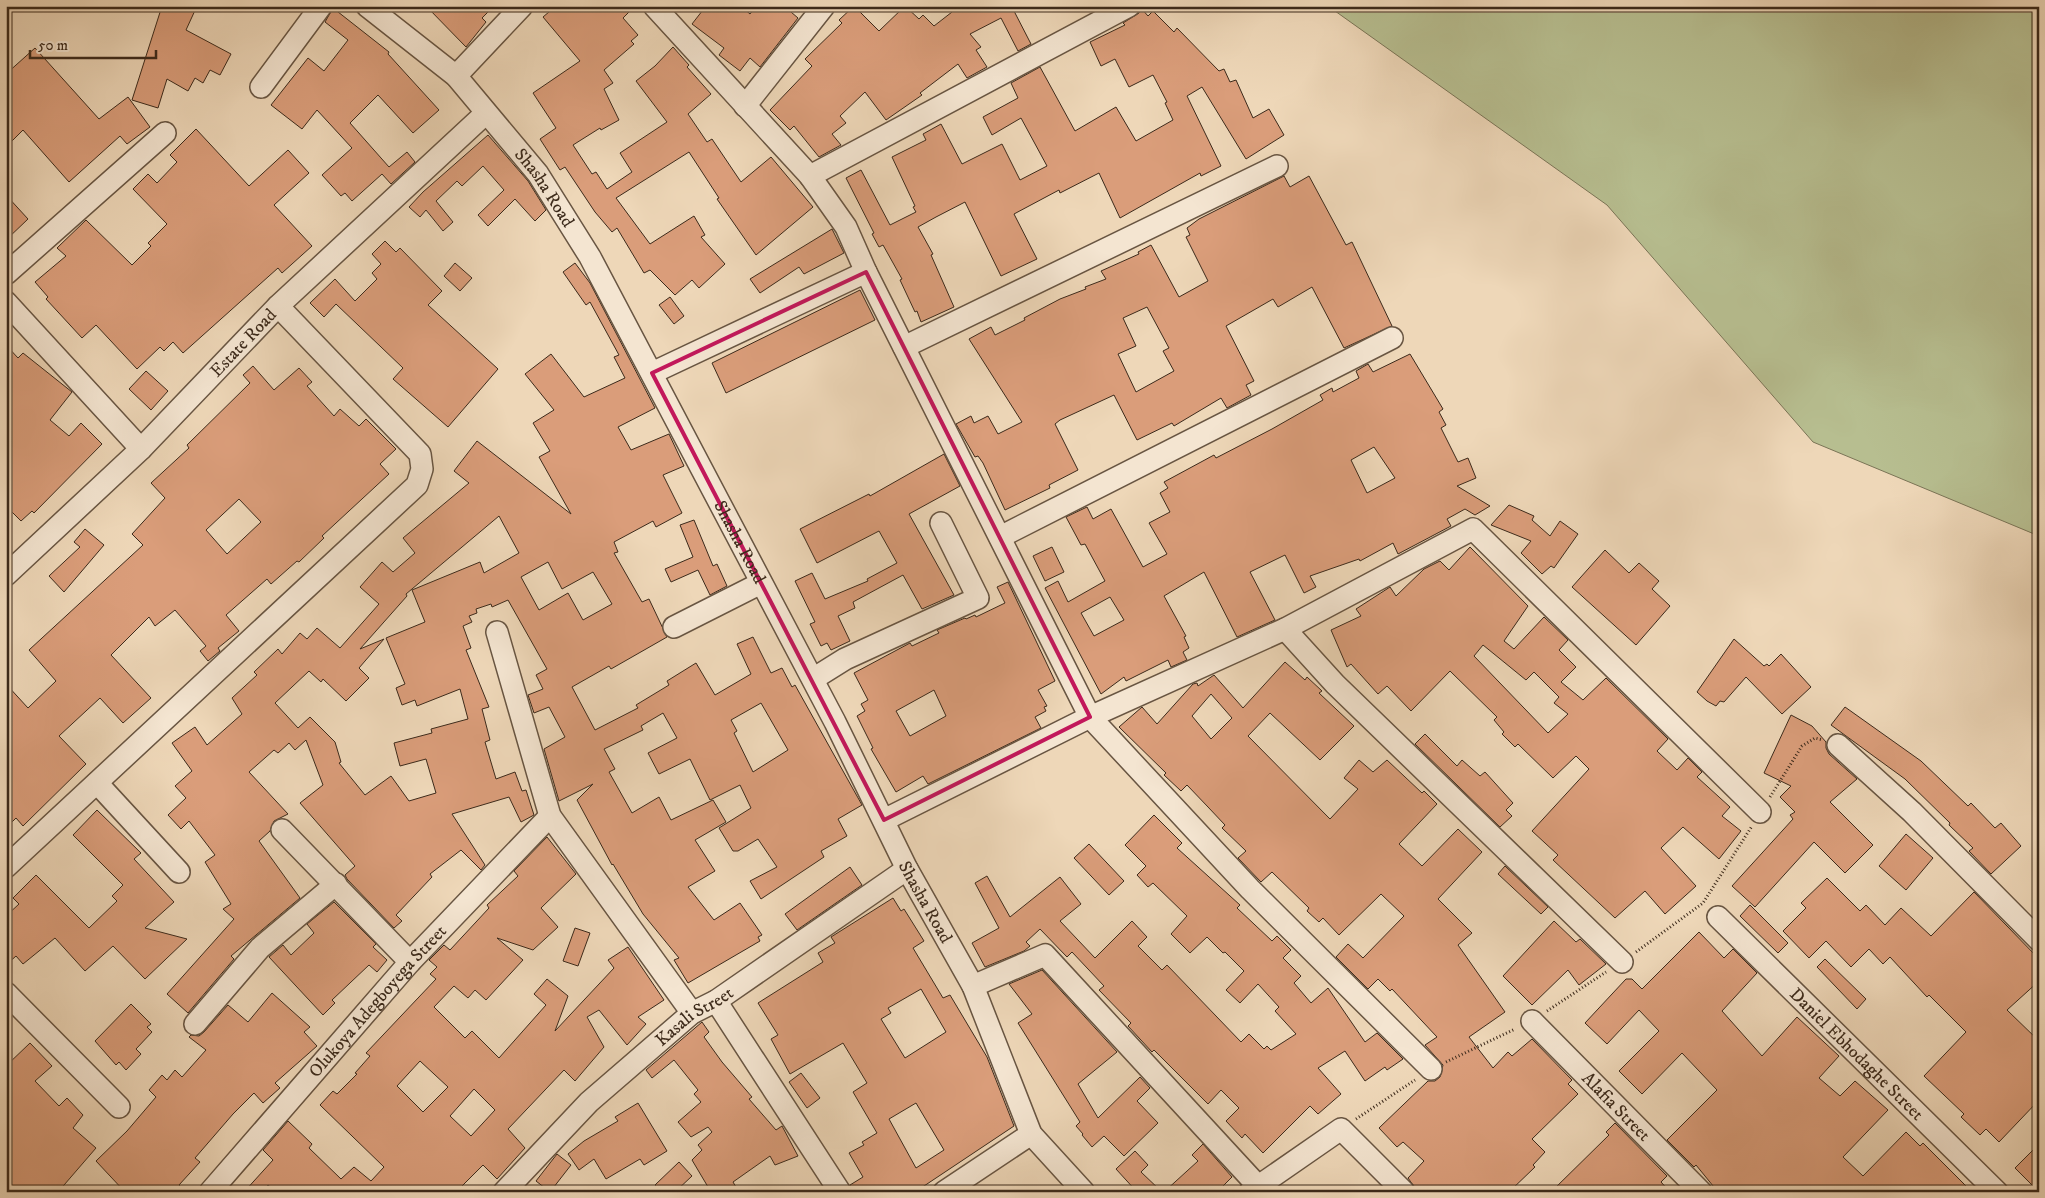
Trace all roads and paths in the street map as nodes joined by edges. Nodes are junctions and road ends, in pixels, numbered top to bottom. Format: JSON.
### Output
{"nodes":[{"id":1,"x":321,"y":6,"type":"edge"},
{"id":2,"x":368,"y":6,"type":"edge"},
{"id":3,"x":522,"y":6,"type":"edge"},
{"id":4,"x":824,"y":6,"type":"edge"},
{"id":5,"x":1129,"y":6,"type":"edge"},
{"id":6,"x":666,"y":10,"type":"edge"},
{"id":7,"x":456,"y":76,"type":"junction"},
{"id":8,"x":261,"y":87,"type":"dead end"},
{"id":9,"x":745,"y":106,"type":"junction"},
{"id":10,"x":486,"y":113,"type":"junction"},
{"id":11,"x":165,"y":134,"type":"dead end"},
{"id":12,"x":1277,"y":166,"type":"dead end"},
{"id":13,"x":810,"y":176,"type":"junction"},
{"id":14,"x":866,"y":272,"type":"junction"},
{"id":15,"x":6,"y":274,"type":"edge"},
{"id":16,"x":6,"y":302,"type":"edge"},
{"id":17,"x":278,"y":306,"type":"junction"},
{"id":18,"x":1392,"y":338,"type":"dead end"},
{"id":19,"x":904,"y":347,"type":"junction"},
{"id":20,"x":652,"y":374,"type":"junction"},
{"id":21,"x":141,"y":449,"type":"junction"},
{"id":22,"x":942,"y":522,"type":"dead end"},
{"id":23,"x":1000,"y":537,"type":"junction"},
{"id":24,"x":10,"y":566,"type":"edge"},
{"id":25,"x":761,"y":583,"type":"junction"},
{"id":26,"x":674,"y":627,"type":"dead end"},
{"id":27,"x":1285,"y":629,"type":"junction"},
{"id":28,"x":497,"y":632,"type":"dead end"},
{"id":29,"x":813,"y":679,"type":"junction"},
{"id":30,"x":1090,"y":717,"type":"junction"},
{"id":31,"x":1838,"y":745,"type":"joint"},
{"id":32,"x":97,"y":784,"type":"junction"},
{"id":33,"x":1760,"y":812,"type":"junction"},
{"id":34,"x":550,"y":816,"type":"junction"},
{"id":35,"x":884,"y":820,"type":"junction"},
{"id":36,"x":282,"y":830,"type":"dead end"},
{"id":37,"x":6,"y":867,"type":"edge"},
{"id":38,"x":907,"y":869,"type":"junction"},
{"id":39,"x":179,"y":872,"type":"dead end"},
{"id":40,"x":336,"y":884,"type":"junction"},
{"id":41,"x":1718,"y":917,"type":"dead end"},
{"id":42,"x":2039,"y":940,"type":"edge"},
{"id":43,"x":410,"y":962,"type":"junction"},
{"id":44,"x":1622,"y":962,"type":"junction"},
{"id":45,"x":973,"y":986,"type":"junction"},
{"id":46,"x":6,"y":993,"type":"edge"},
{"id":47,"x":716,"y":1001,"type":"junction"},
{"id":48,"x":692,"y":1013,"type":"junction"},
{"id":49,"x":1532,"y":1021,"type":"joint"},
{"id":50,"x":195,"y":1024,"type":"dead end"},
{"id":51,"x":1431,"y":1069,"type":"dead end"},
{"id":52,"x":119,"y":1107,"type":"dead end"},
{"id":53,"x":1031,"y":1134,"type":"junction"},
{"id":54,"x":1253,"y":1188,"type":"edge"},
{"id":55,"x":210,"y":1192,"type":"edge"},
{"id":56,"x":504,"y":1192,"type":"edge"},
{"id":57,"x":840,"y":1192,"type":"edge"},
{"id":58,"x":944,"y":1192,"type":"edge"},
{"id":59,"x":1084,"y":1192,"type":"edge"},
{"id":60,"x":1404,"y":1192,"type":"edge"},
{"id":61,"x":1701,"y":1192,"type":"edge"},
{"id":62,"x":1996,"y":1192,"type":"edge"}],
"edges":[{"from":1,"to":8,"type":"street"},
{"from":2,"to":7,"type":"street","name":"Shasha Road"},
{"from":3,"to":7,"type":"street"},
{"from":4,"to":9,"type":"street"},
{"from":5,"to":13,"type":"street"},
{"from":6,"to":9,"type":"street"},
{"from":7,"to":10,"type":"street","name":"Shasha Road"},
{"from":9,"to":13,"type":"street"},
{"from":10,"to":17,"type":"street","name":"Estate Road"},
{"from":10,"to":20,"type":"street","name":"Shasha Road"},
{"from":11,"to":15,"type":"street"},
{"from":12,"to":19,"type":"street"},
{"from":13,"to":14,"type":"street"},
{"from":14,"to":19,"type":"street"},
{"from":14,"to":20,"type":"street"},
{"from":16,"to":21,"type":"street"},
{"from":17,"to":21,"type":"street","name":"Estate Road"},
{"from":17,"to":32,"type":"street"},
{"from":18,"to":23,"type":"street"},
{"from":19,"to":23,"type":"street"},
{"from":20,"to":25,"type":"street","name":"Shasha Road"},
{"from":21,"to":24,"type":"street","name":"Estate Road"},
{"from":22,"to":29,"type":"street"},
{"from":23,"to":30,"type":"street"},
{"from":25,"to":26,"type":"street"},
{"from":25,"to":29,"type":"street","name":"Shasha Road"},
{"from":27,"to":30,"type":"street"},
{"from":27,"to":33,"type":"street"},
{"from":27,"to":44,"type":"street"},
{"from":28,"to":34,"type":"street"},
{"from":29,"to":35,"type":"street","name":"Shasha Road"},
{"from":30,"to":35,"type":"street"},
{"from":30,"to":51,"type":"street"},
{"from":31,"to":33,"type":"path"},
{"from":31,"to":42,"type":"street"},
{"from":32,"to":37,"type":"street"},
{"from":32,"to":39,"type":"street"},
{"from":33,"to":44,"type":"path"},
{"from":34,"to":43,"type":"street","name":"Olukoya Adegboyega Street"},
{"from":34,"to":48,"type":"street"},
{"from":35,"to":38,"type":"street","name":"Shasha Road"},
{"from":36,"to":40,"type":"street"},
{"from":38,"to":45,"type":"street","name":"Shasha Road"},
{"from":38,"to":47,"type":"street","name":"Kasali Street"},
{"from":40,"to":43,"type":"street"},
{"from":40,"to":50,"type":"street"},
{"from":41,"to":62,"type":"street","name":"Daniel Ebhodaghe Street"},
{"from":43,"to":55,"type":"street","name":"Olukoya Adegboyega Street"},
{"from":44,"to":49,"type":"path"},
{"from":45,"to":53,"type":"street","name":"Shasha Road"},
{"from":45,"to":54,"type":"street"},
{"from":46,"to":52,"type":"street"},
{"from":47,"to":48,"type":"street","name":"Kasali Street"},
{"from":47,"to":57,"type":"street"},
{"from":48,"to":56,"type":"street","name":"Kasali Street"},
{"from":49,"to":61,"type":"street","name":"Alafia Street"},
{"from":53,"to":58,"type":"street"},
{"from":53,"to":59,"type":"street"},
{"from":54,"to":60,"type":"street"}]}
